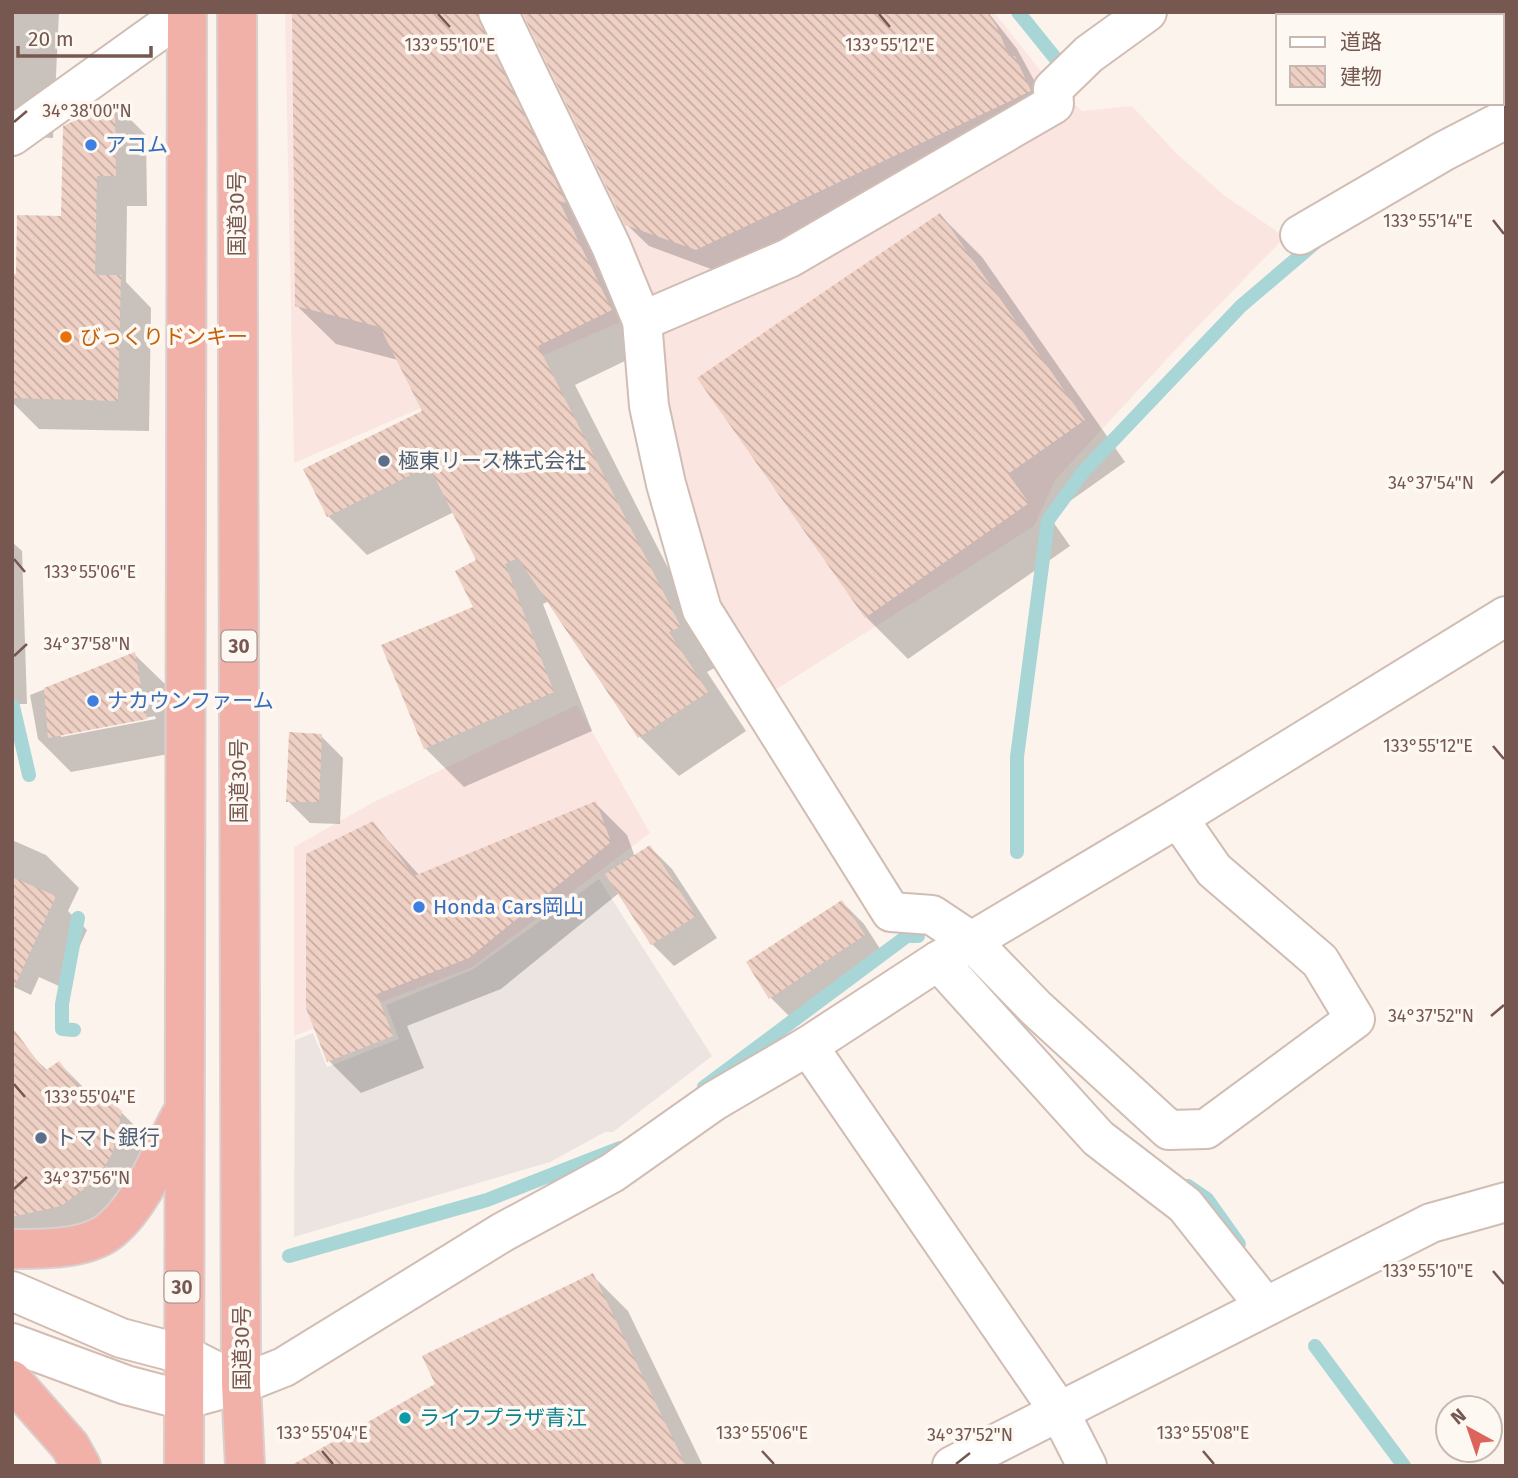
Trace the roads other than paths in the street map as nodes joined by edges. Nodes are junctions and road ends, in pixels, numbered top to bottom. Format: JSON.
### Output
{"nodes":[{"id":1,"x":186,"y":12,"type":"edge"},
{"id":2,"x":237,"y":12,"type":"edge"},
{"id":3,"x":498,"y":12,"type":"edge"},
{"id":4,"x":1147,"y":12,"type":"edge"},
{"id":5,"x":1506,"y":119,"type":"edge"},
{"id":6,"x":12,"y":136,"type":"edge"},
{"id":7,"x":1300,"y":235,"type":"dead end"},
{"id":8,"x":642,"y":321,"type":"junction"},
{"id":9,"x":1506,"y":616,"type":"edge"},
{"id":10,"x":1178,"y":818,"type":"junction"},
{"id":11,"x":971,"y":941,"type":"junction"},
{"id":12,"x":938,"y":961,"type":"junction"},
{"id":13,"x":808,"y":1046,"type":"junction"},
{"id":14,"x":184,"y":1108,"type":"junction"},
{"id":15,"x":1506,"y":1202,"type":"edge"},
{"id":16,"x":12,"y":1249,"type":"edge"},
{"id":17,"x":12,"y":1291,"type":"edge"},
{"id":18,"x":1265,"y":1306,"type":"junction"},
{"id":19,"x":12,"y":1343,"type":"edge"},
{"id":20,"x":182,"y":1354,"type":"junction"},
{"id":21,"x":12,"y":1380,"type":"edge"},
{"id":22,"x":241,"y":1384,"type":"junction"},
{"id":23,"x":183,"y":1400,"type":"junction"},
{"id":24,"x":1059,"y":1411,"type":"junction"},
{"id":25,"x":81,"y":1466,"type":"edge"},
{"id":26,"x":184,"y":1466,"type":"edge"},
{"id":27,"x":244,"y":1466,"type":"edge"},
{"id":28,"x":952,"y":1466,"type":"edge"},
{"id":29,"x":1087,"y":1466,"type":"edge"}],
"edges":[{"from":1,"to":6,"type":"street"},
{"from":1,"to":14,"type":"highway","number":"30"},
{"from":2,"to":22,"type":"highway","name":"国道30号","number":"30"},
{"from":3,"to":8,"type":"street"},
{"from":4,"to":8,"type":"street"},
{"from":5,"to":7,"type":"street"},
{"from":8,"to":11,"type":"street"},
{"from":9,"to":10,"type":"street"},
{"from":10,"to":11,"type":"street"},
{"from":10,"to":11,"type":"street"},
{"from":11,"to":12,"type":"street"},
{"from":12,"to":13,"type":"street"},
{"from":12,"to":18,"type":"street"},
{"from":13,"to":22,"type":"street"},
{"from":13,"to":24,"type":"street"},
{"from":14,"to":16,"type":"highway"},
{"from":14,"to":20,"type":"highway","number":"30"},
{"from":15,"to":18,"type":"street"},
{"from":17,"to":20,"type":"street"},
{"from":18,"to":24,"type":"street"},
{"from":19,"to":23,"type":"street"},
{"from":20,"to":22,"type":"street"},
{"from":20,"to":23,"type":"highway","number":"30"},
{"from":21,"to":25,"type":"highway"},
{"from":22,"to":23,"type":"street"},
{"from":22,"to":27,"type":"highway","name":"国道30号","number":"30"},
{"from":23,"to":26,"type":"highway","number":"30"},
{"from":24,"to":28,"type":"street"},
{"from":24,"to":29,"type":"street"}]}
